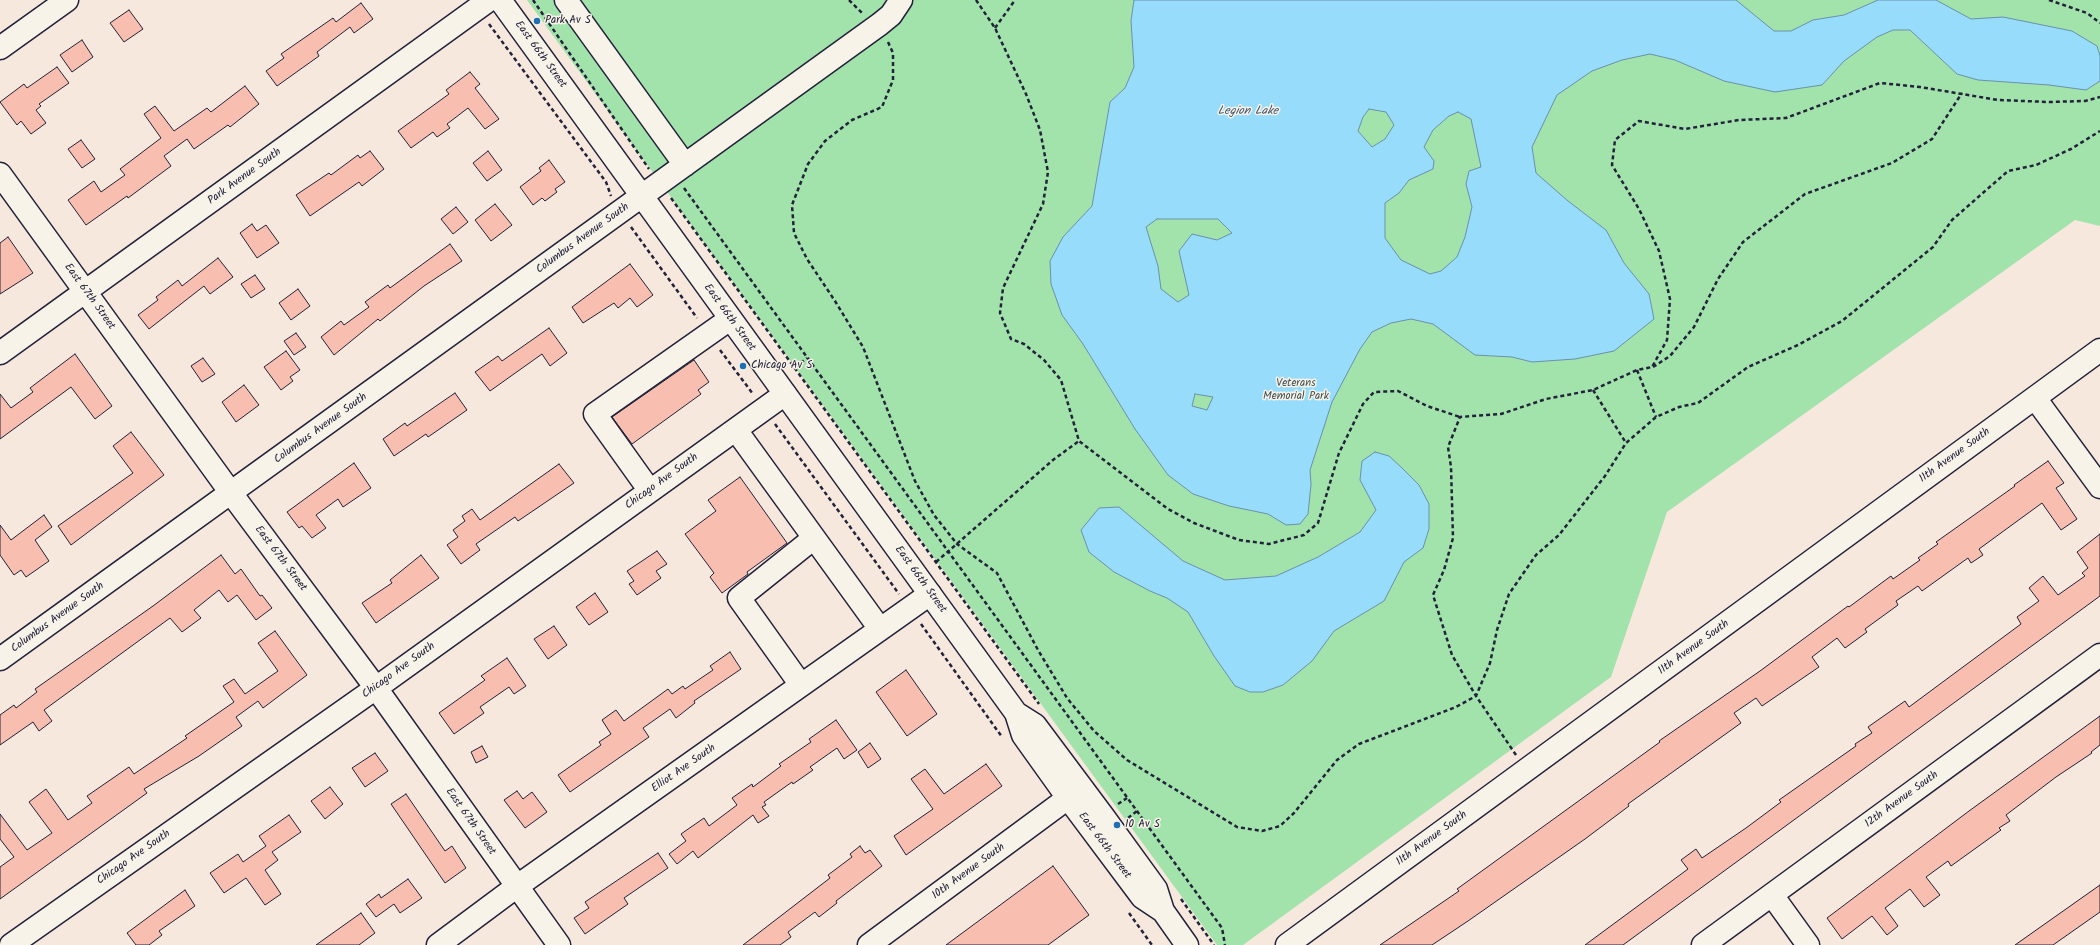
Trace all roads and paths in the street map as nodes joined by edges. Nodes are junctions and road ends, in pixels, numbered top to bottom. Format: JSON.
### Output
{"nodes":[{"id":1,"x":67,"y":0,"type":"edge"},
{"id":2,"x":489,"y":0,"type":"edge"},
{"id":3,"x":500,"y":0,"type":"edge"},
{"id":4,"x":533,"y":0,"type":"edge"},
{"id":5,"x":566,"y":0,"type":"edge"},
{"id":6,"x":901,"y":0,"type":"edge"},
{"id":7,"x":976,"y":0,"type":"edge"},
{"id":8,"x":1015,"y":0,"type":"edge"},
{"id":9,"x":2049,"y":0,"type":"edge"},
{"id":10,"x":2100,"y":23,"type":"edge"},
{"id":11,"x":880,"y":24,"type":"junction"},
{"id":12,"x":491,"y":27,"type":"dead end"},
{"id":13,"x":995,"y":28,"type":"junction"},
{"id":14,"x":0,"y":48,"type":"edge"},
{"id":15,"x":1962,"y":93,"type":"junction"},
{"id":16,"x":2100,"y":97,"type":"edge"},
{"id":17,"x":2100,"y":131,"type":"edge"},
{"id":18,"x":0,"y":174,"type":"edge"},
{"id":19,"x":672,"y":174,"type":"junction"},
{"id":20,"x":610,"y":194,"type":"dead end"},
{"id":21,"x":641,"y":197,"type":"junction"},
{"id":22,"x":630,"y":225,"type":"dead end"},
{"id":23,"x":85,"y":292,"type":"junction"},
{"id":24,"x":730,"y":319,"type":"junction"},
{"id":25,"x":709,"y":334,"type":"junction"},
{"id":26,"x":2100,"y":350,"type":"edge"},
{"id":27,"x":0,"y":353,"type":"edge"},
{"id":28,"x":807,"y":358,"type":"junction"},
{"id":29,"x":795,"y":367,"type":"junction"},
{"id":30,"x":1652,"y":367,"type":"junction"},
{"id":31,"x":790,"y":370,"type":"dead end"},
{"id":32,"x":1637,"y":370,"type":"junction"},
{"id":33,"x":1593,"y":390,"type":"junction"},
{"id":34,"x":785,"y":394,"type":"junction"},
{"id":35,"x":2035,"y":398,"type":"junction"},
{"id":36,"x":764,"y":409,"type":"junction"},
{"id":37,"x":1460,"y":417,"type":"junction"},
{"id":38,"x":1656,"y":417,"type":"junction"},
{"id":39,"x":736,"y":430,"type":"junction"},
{"id":40,"x":1079,"y":441,"type":"junction"},
{"id":41,"x":1626,"y":442,"type":"junction"},
{"id":42,"x":2100,"y":487,"type":"edge"},
{"id":43,"x":650,"y":491,"type":"junction"},
{"id":44,"x":231,"y":493,"type":"junction"},
{"id":45,"x":814,"y":538,"type":"junction"},
{"id":46,"x":957,"y":544,"type":"junction"},
{"id":47,"x":949,"y":552,"type":"junction"},
{"id":48,"x":936,"y":562,"type":"junction"},
{"id":49,"x":930,"y":594,"type":"junction"},
{"id":50,"x":909,"y":609,"type":"junction"},
{"id":51,"x":880,"y":629,"type":"junction"},
{"id":52,"x":2100,"y":655,"type":"edge"},
{"id":53,"x":0,"y":659,"type":"edge"},
{"id":54,"x":801,"y":686,"type":"junction"},
{"id":55,"x":376,"y":688,"type":"junction"},
{"id":56,"x":1476,"y":696,"type":"junction"},
{"id":57,"x":1041,"y":708,"type":"dead end"},
{"id":58,"x":1016,"y":713,"type":"junction"},
{"id":59,"x":1005,"y":740,"type":"dead end"},
{"id":60,"x":1527,"y":770,"type":"junction"},
{"id":61,"x":1068,"y":798,"type":"junction"},
{"id":62,"x":516,"y":887,"type":"junction"},
{"id":63,"x":1178,"y":894,"type":"dead end"},
{"id":64,"x":1772,"y":895,"type":"junction"},
{"id":65,"x":1125,"y":907,"type":"dead end"},
{"id":66,"x":1162,"y":911,"type":"junction"},
{"id":67,"x":11,"y":945,"type":"edge"},
{"id":68,"x":438,"y":945,"type":"edge"},
{"id":69,"x":560,"y":945,"type":"edge"},
{"id":70,"x":869,"y":945,"type":"edge"},
{"id":71,"x":1152,"y":945,"type":"edge"},
{"id":72,"x":1187,"y":945,"type":"edge"},
{"id":73,"x":1214,"y":945,"type":"edge"},
{"id":74,"x":1224,"y":945,"type":"edge"},
{"id":75,"x":1287,"y":945,"type":"edge"},
{"id":76,"x":1703,"y":945,"type":"edge"},
{"id":77,"x":1808,"y":945,"type":"edge"}],
"edges":[{"from":1,"to":14,"type":"street"},
{"from":2,"to":23,"type":"street","name":"Park Avenue South"},
{"from":3,"to":21,"type":"street","name":"East 66th Street"},
{"from":4,"to":19,"type":"path"},
{"from":5,"to":19,"type":"street"},
{"from":6,"to":11,"type":"street","name":"Columbus Avenue South"},
{"from":7,"to":13,"type":"path"},
{"from":8,"to":13,"type":"path"},
{"from":9,"to":10,"type":"path"},
{"from":11,"to":19,"type":"street","name":"Columbus Avenue South"},
{"from":11,"to":46,"type":"path"},
{"from":12,"to":20,"type":"path"},
{"from":13,"to":40,"type":"path"},
{"from":15,"to":16,"type":"path"},
{"from":15,"to":30,"type":"path"},
{"from":15,"to":30,"type":"path"},
{"from":17,"to":38,"type":"path"},
{"from":18,"to":23,"type":"street","name":"East 67th Street"},
{"from":19,"to":21,"type":"street","name":"Columbus Avenue South"},
{"from":19,"to":28,"type":"path"},
{"from":19,"to":29,"type":"path"},
{"from":21,"to":24,"type":"street","name":"East 66th Street"},
{"from":21,"to":44,"type":"street","name":"Columbus Avenue South"},
{"from":22,"to":25,"type":"path"},
{"from":23,"to":27,"type":"street","name":"Park Avenue South"},
{"from":23,"to":44,"type":"street","name":"East 67th Street"},
{"from":24,"to":25,"type":"street"},
{"from":24,"to":34,"type":"street","name":"East 66th Street"},
{"from":25,"to":36,"type":"path"},
{"from":25,"to":43,"type":"street"},
{"from":26,"to":35,"type":"street","name":"11th Avenue South"},
{"from":28,"to":29,"type":"path"},
{"from":28,"to":47,"type":"path"},
{"from":29,"to":31,"type":"path"},
{"from":29,"to":48,"type":"path"},
{"from":30,"to":32,"type":"path"},
{"from":32,"to":33,"type":"path"},
{"from":32,"to":38,"type":"path"},
{"from":33,"to":37,"type":"path"},
{"from":33,"to":41,"type":"path"},
{"from":34,"to":36,"type":"street","name":"Chicago Ave South"},
{"from":34,"to":49,"type":"street","name":"East 66th Street"},
{"from":35,"to":42,"type":"street"},
{"from":35,"to":60,"type":"street","name":"11th Avenue South"},
{"from":36,"to":39,"type":"street","name":"Chicago Ave South"},
{"from":36,"to":50,"type":"path"},
{"from":37,"to":40,"type":"path"},
{"from":37,"to":56,"type":"path"},
{"from":38,"to":41,"type":"path"},
{"from":39,"to":43,"type":"street","name":"Chicago Ave South"},
{"from":39,"to":45,"type":"street"},
{"from":40,"to":46,"type":"path"},
{"from":41,"to":56,"type":"path"},
{"from":43,"to":55,"type":"street","name":"Chicago Ave South"},
{"from":44,"to":53,"type":"street","name":"Columbus Avenue South"},
{"from":44,"to":55,"type":"street","name":"East 67th Street"},
{"from":45,"to":51,"type":"street"},
{"from":45,"to":54,"type":"street"},
{"from":46,"to":47,"type":"path"},
{"from":46,"to":56,"type":"path"},
{"from":47,"to":48,"type":"path"},
{"from":47,"to":74,"type":"path"},
{"from":48,"to":57,"type":"path"},
{"from":49,"to":50,"type":"street","name":"Elliot Ave South"},
{"from":49,"to":58,"type":"street","name":"East 66th Street"},
{"from":50,"to":51,"type":"street","name":"Elliot Ave South"},
{"from":50,"to":59,"type":"path"},
{"from":51,"to":54,"type":"street","name":"Elliot Ave South"},
{"from":52,"to":64,"type":"street","name":"12th Avenue South"},
{"from":54,"to":62,"type":"street","name":"Elliot Ave South"},
{"from":55,"to":62,"type":"street","name":"East 67th Street"},
{"from":55,"to":67,"type":"street","name":"Chicago Ave South"},
{"from":56,"to":60,"type":"path"},
{"from":58,"to":61,"type":"street","name":"East 66th Street"},
{"from":58,"to":66,"type":"street","name":"East 66th Street"},
{"from":60,"to":75,"type":"street","name":"11th Avenue South"},
{"from":61,"to":66,"type":"street","name":"East 66th Street"},
{"from":61,"to":70,"type":"street","name":"10th Avenue South"},
{"from":62,"to":68,"type":"street","name":"Elliot Ave South"},
{"from":62,"to":69,"type":"street","name":"East 67th Street"},
{"from":63,"to":73,"type":"path"},
{"from":64,"to":76,"type":"street","name":"12th Avenue South"},
{"from":64,"to":77,"type":"street"},
{"from":65,"to":71,"type":"path"},
{"from":66,"to":72,"type":"street","name":"East 66th Street"}]}
